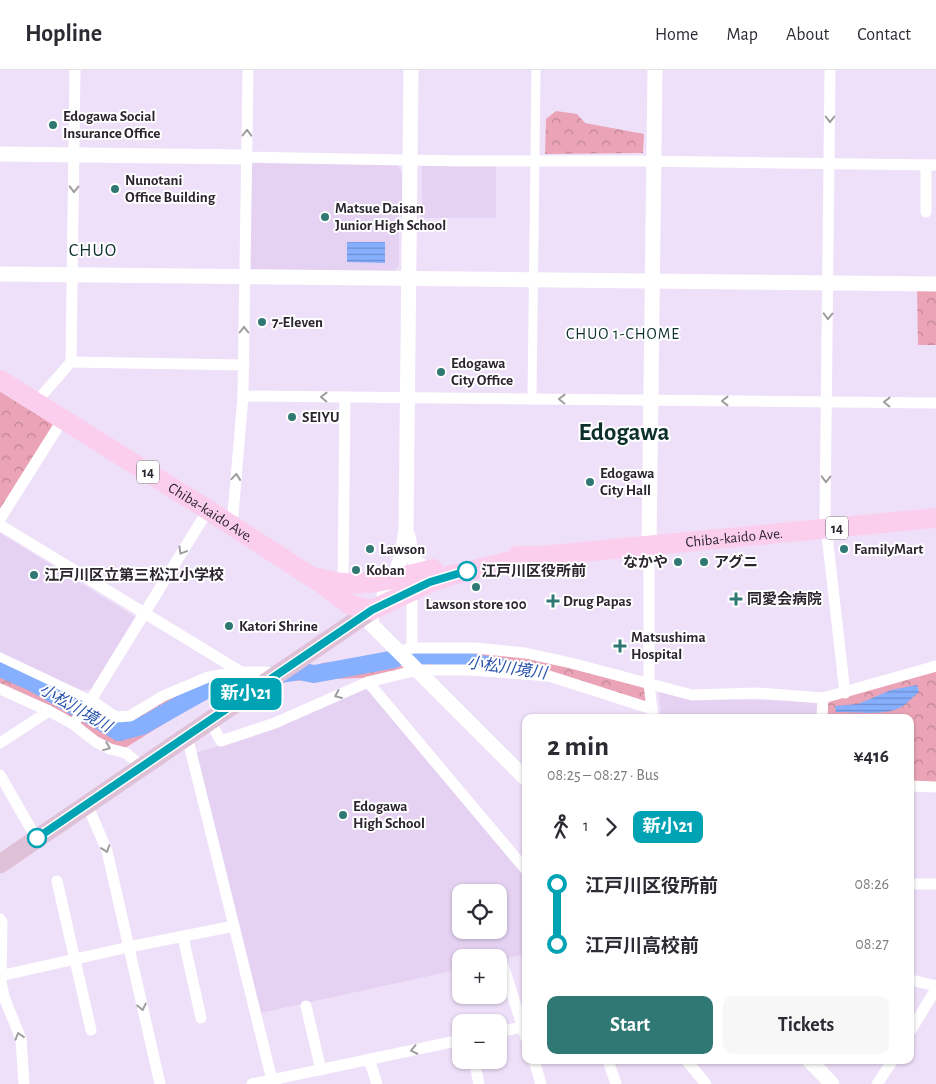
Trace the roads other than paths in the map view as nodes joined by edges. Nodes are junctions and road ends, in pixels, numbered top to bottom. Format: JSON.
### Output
{"nodes":[{"id":1,"x":76,"y":70,"type":"edge"},
{"id":2,"x":248,"y":70,"type":"edge"},
{"id":3,"x":411,"y":70,"type":"edge"},
{"id":4,"x":536,"y":70,"type":"edge"},
{"id":5,"x":655,"y":70,"type":"edge"},
{"id":6,"x":830,"y":70,"type":"edge"},
{"id":7,"x":0,"y":154,"type":"edge"},
{"id":8,"x":74,"y":155,"type":"junction"},
{"id":9,"x":247,"y":157,"type":"junction"},
{"id":10,"x":410,"y":160,"type":"junction"},
{"id":11,"x":534,"y":160,"type":"junction"},
{"id":12,"x":654,"y":161,"type":"junction"},
{"id":13,"x":830,"y":164,"type":"junction"},
{"id":14,"x":931,"y":165,"type":"edge"},
{"id":15,"x":926,"y":212,"type":"dead end"},
{"id":16,"x":0,"y":274,"type":"edge"},
{"id":17,"x":73,"y":274,"type":"junction"},
{"id":18,"x":244,"y":277,"type":"junction"},
{"id":19,"x":408,"y":278,"type":"junction"},
{"id":20,"x":534,"y":280,"type":"junction"},
{"id":21,"x":654,"y":282,"type":"junction"},
{"id":22,"x":829,"y":283,"type":"junction"},
{"id":23,"x":936,"y":284,"type":"edge"},
{"id":24,"x":71,"y":362,"type":"junction"},
{"id":25,"x":244,"y":366,"type":"junction"},
{"id":26,"x":0,"y":380,"type":"edge"},
{"id":27,"x":243,"y":396,"type":"junction"},
{"id":28,"x":345,"y":398,"type":"junction"},
{"id":29,"x":408,"y":398,"type":"junction"},
{"id":30,"x":532,"y":398,"type":"junction"},
{"id":31,"x":652,"y":401,"type":"junction"},
{"id":32,"x":36,"y":402,"type":"junction"},
{"id":33,"x":827,"y":402,"type":"junction"},
{"id":34,"x":936,"y":403,"type":"edge"},
{"id":35,"x":63,"y":420,"type":"junction"},
{"id":36,"x":208,"y":510,"type":"junction"},
{"id":37,"x":936,"y":518,"type":"edge"},
{"id":38,"x":0,"y":519,"type":"edge"},
{"id":39,"x":0,"y":525,"type":"edge"},
{"id":40,"x":232,"y":526,"type":"junction"},
{"id":41,"x":825,"y":529,"type":"junction"},
{"id":42,"x":406,"y":530,"type":"junction"},
{"id":43,"x":649,"y":546,"type":"junction"},
{"id":44,"x":530,"y":557,"type":"junction"},
{"id":45,"x":295,"y":566,"type":"junction"},
{"id":46,"x":433,"y":569,"type":"junction"},
{"id":47,"x":343,"y":583,"type":"junction"},
{"id":48,"x":401,"y":586,"type":"junction"},
{"id":49,"x":378,"y":603,"type":"junction"},
{"id":50,"x":144,"y":614,"type":"junction"},
{"id":51,"x":405,"y":649,"type":"junction"},
{"id":52,"x":0,"y":657,"type":"edge"},
{"id":53,"x":936,"y":666,"type":"edge"},
{"id":54,"x":418,"y":670,"type":"junction"},
{"id":55,"x":241,"y":672,"type":"junction"},
{"id":56,"x":278,"y":672,"type":"junction"},
{"id":57,"x":368,"y":682,"type":"junction"},
{"id":58,"x":649,"y":684,"type":"junction"},
{"id":59,"x":0,"y":689,"type":"edge"},
{"id":60,"x":845,"y":693,"type":"junction"},
{"id":61,"x":823,"y":698,"type":"junction"},
{"id":62,"x":90,"y":702,"type":"junction"},
{"id":63,"x":50,"y":710,"type":"junction"},
{"id":64,"x":652,"y":713,"type":"edge"},
{"id":65,"x":822,"y":714,"type":"edge"},
{"id":66,"x":209,"y":720,"type":"junction"},
{"id":67,"x":75,"y":722,"type":"junction"},
{"id":68,"x":187,"y":736,"type":"junction"},
{"id":69,"x":0,"y":743,"type":"edge"},
{"id":70,"x":142,"y":767,"type":"junction"},
{"id":71,"x":0,"y":775,"type":"edge"},
{"id":72,"x":522,"y":776,"type":"edge"},
{"id":73,"x":914,"y":786,"type":"edge"},
{"id":74,"x":936,"y":787,"type":"edge"},
{"id":75,"x":87,"y":804,"type":"junction"},
{"id":76,"x":31,"y":829,"type":"dead end"},
{"id":77,"x":0,"y":864,"type":"edge"},
{"id":78,"x":522,"y":865,"type":"edge"},
{"id":79,"x":57,"y":881,"type":"dead end"},
{"id":80,"x":914,"y":884,"type":"edge"},
{"id":81,"x":936,"y":884,"type":"edge"},
{"id":82,"x":0,"y":919,"type":"edge"},
{"id":83,"x":234,"y":926,"type":"junction"},
{"id":84,"x":184,"y":936,"type":"junction"},
{"id":85,"x":129,"y":948,"type":"junction"},
{"id":86,"x":75,"y":960,"type":"junction"},
{"id":87,"x":1,"y":976,"type":"edge"},
{"id":88,"x":507,"y":977,"type":"edge"},
{"id":89,"x":914,"y":981,"type":"edge"},
{"id":90,"x":936,"y":988,"type":"edge"},
{"id":91,"x":306,"y":1006,"type":"dead end"},
{"id":92,"x":201,"y":1018,"type":"dead end"},
{"id":93,"x":522,"y":1021,"type":"edge"},
{"id":94,"x":914,"y":1025,"type":"edge"},
{"id":95,"x":90,"y":1030,"type":"dead end"},
{"id":96,"x":522,"y":1030,"type":"edge"},
{"id":97,"x":507,"y":1031,"type":"edge"},
{"id":98,"x":452,"y":1042,"type":"edge"},
{"id":99,"x":370,"y":1059,"type":"junction"},
{"id":100,"x":535,"y":1064,"type":"edge"},
{"id":101,"x":609,"y":1064,"type":"edge"},
{"id":102,"x":689,"y":1064,"type":"edge"},
{"id":103,"x":813,"y":1064,"type":"edge"},
{"id":104,"x":890,"y":1064,"type":"edge"},
{"id":105,"x":476,"y":1069,"type":"edge"},
{"id":106,"x":321,"y":1070,"type":"junction"},
{"id":107,"x":273,"y":1082,"type":"edge"},
{"id":108,"x":24,"y":1084,"type":"edge"},
{"id":109,"x":160,"y":1084,"type":"edge"},
{"id":110,"x":252,"y":1084,"type":"edge"},
{"id":111,"x":377,"y":1084,"type":"edge"},
{"id":112,"x":479,"y":1084,"type":"edge"},
{"id":113,"x":542,"y":1084,"type":"edge"},
{"id":114,"x":616,"y":1084,"type":"edge"},
{"id":115,"x":706,"y":1084,"type":"edge"},
{"id":116,"x":832,"y":1084,"type":"edge"},
{"id":117,"x":877,"y":1084,"type":"edge"}],
"edges":[{"from":1,"to":8,"type":"street"},
{"from":9,"to":2,"type":"street","one_way":true},
{"from":3,"to":10,"type":"street"},
{"from":4,"to":11,"type":"street"},
{"from":5,"to":12,"type":"street"},
{"from":6,"to":13,"type":"street","one_way":true},
{"from":7,"to":8,"type":"street"},
{"from":8,"to":9,"type":"street"},
{"from":8,"to":17,"type":"street","one_way":true},
{"from":9,"to":10,"type":"street"},
{"from":9,"to":18,"type":"street"},
{"from":10,"to":11,"type":"street"},
{"from":10,"to":19,"type":"street"},
{"from":11,"to":12,"type":"street"},
{"from":11,"to":20,"type":"street"},
{"from":12,"to":13,"type":"street"},
{"from":12,"to":21,"type":"street"},
{"from":13,"to":14,"type":"street"},
{"from":13,"to":22,"type":"street"},
{"from":14,"to":15,"type":"street"},
{"from":16,"to":17,"type":"street"},
{"from":17,"to":18,"type":"street"},
{"from":17,"to":24,"type":"street"},
{"from":18,"to":19,"type":"street"},
{"from":25,"to":18,"type":"street","one_way":true},
{"from":19,"to":20,"type":"street"},
{"from":19,"to":29,"type":"street"},
{"from":20,"to":21,"type":"street"},
{"from":20,"to":30,"type":"street"},
{"from":21,"to":22,"type":"street"},
{"from":21,"to":31,"type":"street"},
{"from":22,"to":23,"type":"street"},
{"from":22,"to":33,"type":"street","one_way":true},
{"from":24,"to":25,"type":"street"},
{"from":24,"to":32,"type":"street"},
{"from":25,"to":27,"type":"street"},
{"from":26,"to":32,"type":"highway","name":"Chiba-kaido Ave.","number":"14"},
{"from":28,"to":27,"type":"street","one_way":true},
{"from":40,"to":27,"type":"street","one_way":true},
{"from":28,"to":29,"type":"street"},
{"from":28,"to":47,"type":"street"},
{"from":29,"to":30,"type":"street"},
{"from":29,"to":42,"type":"street"},
{"from":31,"to":30,"type":"street","one_way":true},
{"from":33,"to":31,"type":"street","one_way":true},
{"from":31,"to":43,"type":"street"},
{"from":32,"to":35,"type":"highway","name":"Chiba-kaido Ave.","number":"14"},
{"from":34,"to":33,"type":"street","one_way":true},
{"from":33,"to":41,"type":"street","one_way":true},
{"from":35,"to":36,"type":"highway","name":"Chiba-kaido Ave.","number":"14"},
{"from":35,"to":38,"type":"street"},
{"from":36,"to":40,"type":"highway","name":"Chiba-kaido Ave.","number":"14"},
{"from":36,"to":50,"type":"street","one_way":true},
{"from":37,"to":41,"type":"highway","name":"Chiba-kaido Ave.","number":"14"},
{"from":39,"to":50,"type":"street"},
{"from":40,"to":45,"type":"highway","name":"Chiba-kaido Ave.","number":"14"},
{"from":41,"to":43,"type":"highway","name":"Chiba-kaido Ave.","number":"14"},
{"from":41,"to":60,"type":"street"},
{"from":42,"to":46,"type":"street"},
{"from":42,"to":48,"type":"street"},
{"from":43,"to":44,"type":"highway","name":"Chiba-kaido Ave.","number":"14"},
{"from":43,"to":58,"type":"street"},
{"from":44,"to":46,"type":"highway","name":"Chiba-kaido Ave.","number":"14"},
{"from":44,"to":48,"type":"highway","name":"Chiba-kaido Ave.","number":"14"},
{"from":45,"to":47,"type":"highway"},
{"from":45,"to":49,"type":"highway","name":"Chiba-kaido Ave.","number":"14"},
{"from":46,"to":48,"type":"highway"},
{"from":46,"to":49,"type":"highway","name":"Chiba-kaido Ave.","number":"14"},
{"from":47,"to":48,"type":"highway"},
{"from":48,"to":49,"type":"highway","name":"Chiba-kaido Ave.","number":"14"},
{"from":48,"to":51,"type":"street"},
{"from":49,"to":51,"type":"street"},
{"from":49,"to":56,"type":"main road"},
{"from":50,"to":55,"type":"street"},
{"from":50,"to":62,"type":"street"},
{"from":51,"to":54,"type":"street"},
{"from":51,"to":58,"type":"street"},
{"from":52,"to":62,"type":"street"},
{"from":53,"to":60,"type":"street"},
{"from":54,"to":57,"type":"street"},
{"from":54,"to":64,"type":"street"},
{"from":54,"to":72,"type":"street"},
{"from":55,"to":56,"type":"street"},
{"from":55,"to":62,"type":"street"},
{"from":56,"to":66,"type":"main road"},
{"from":57,"to":66,"type":"street","one_way":true},
{"from":57,"to":78,"type":"street"},
{"from":58,"to":61,"type":"street"},
{"from":58,"to":64,"type":"street"},
{"from":59,"to":63,"type":"street"},
{"from":60,"to":61,"type":"street"},
{"from":61,"to":65,"type":"street"},
{"from":62,"to":67,"type":"street"},
{"from":63,"to":67,"type":"street"},
{"from":63,"to":69,"type":"street"},
{"from":66,"to":68,"type":"main road"},
{"from":67,"to":70,"type":"street","one_way":true},
{"from":68,"to":70,"type":"main road"},
{"from":68,"to":83,"type":"street"},
{"from":70,"to":75,"type":"main road"},
{"from":71,"to":76,"type":"street"},
{"from":73,"to":74,"type":"street"},
{"from":75,"to":77,"type":"main road"},
{"from":75,"to":85,"type":"street","one_way":true},
{"from":79,"to":86,"type":"street"},
{"from":80,"to":81,"type":"street"},
{"from":82,"to":87,"type":"street"},
{"from":83,"to":84,"type":"street"},
{"from":83,"to":107,"type":"street"},
{"from":84,"to":85,"type":"street"},
{"from":84,"to":92,"type":"street"},
{"from":85,"to":86,"type":"street"},
{"from":85,"to":109,"type":"street","one_way":true},
{"from":86,"to":87,"type":"street"},
{"from":86,"to":95,"type":"street"},
{"from":108,"to":87,"type":"street","one_way":true},
{"from":88,"to":93,"type":"street"},
{"from":89,"to":90,"type":"street"},
{"from":90,"to":94,"type":"street"},
{"from":91,"to":106,"type":"street"},
{"from":96,"to":97,"type":"street"},
{"from":98,"to":99,"type":"street","one_way":true},
{"from":99,"to":106,"type":"street"},
{"from":99,"to":111,"type":"street"},
{"from":100,"to":113,"type":"street"},
{"from":101,"to":114,"type":"street"},
{"from":102,"to":115,"type":"street"},
{"from":103,"to":116,"type":"street"},
{"from":104,"to":117,"type":"street"},
{"from":105,"to":112,"type":"street"},
{"from":106,"to":107,"type":"street"},
{"from":107,"to":110,"type":"street"}]}
